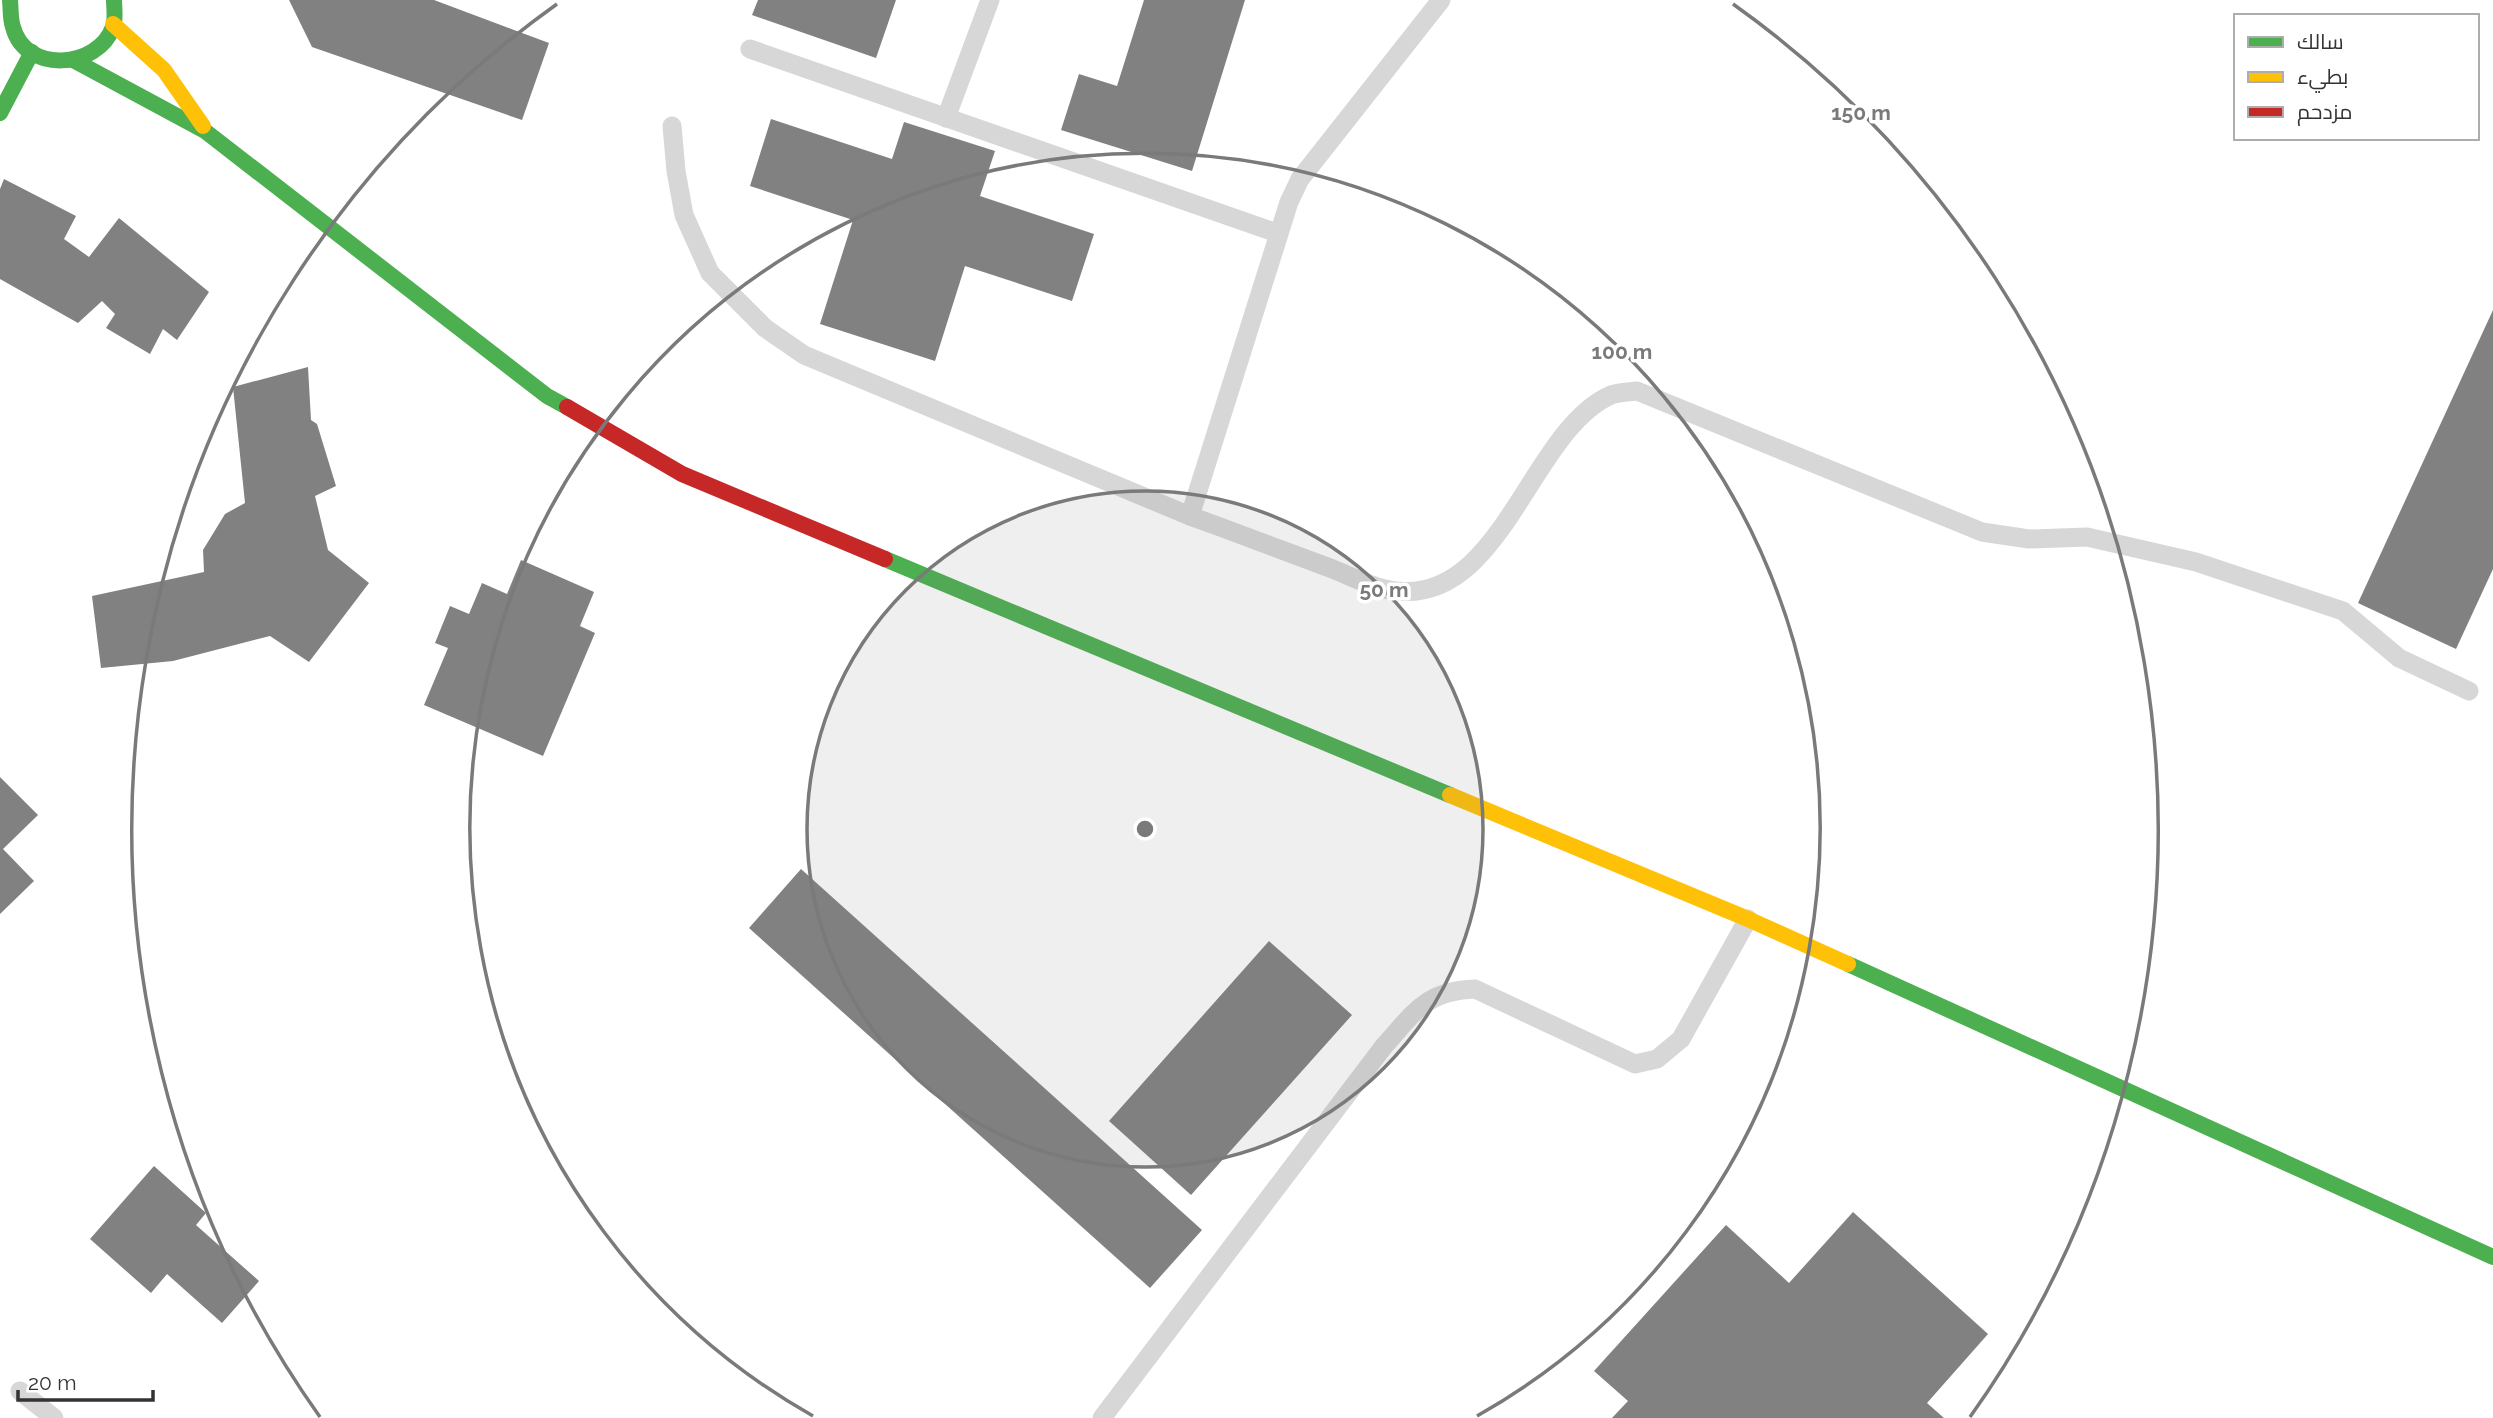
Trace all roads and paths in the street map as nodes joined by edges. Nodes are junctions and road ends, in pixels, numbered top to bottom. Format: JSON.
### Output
{"nodes":[{"id":1,"x":114,"y":0,"type":"edge"},
{"id":2,"x":990,"y":0,"type":"edge"},
{"id":3,"x":1441,"y":0,"type":"edge"},
{"id":4,"x":7,"y":4,"type":"edge"},
{"id":5,"x":113,"y":24,"type":"junction"},
{"id":6,"x":750,"y":49,"type":"dead end"},
{"id":7,"x":32,"y":52,"type":"junction"},
{"id":8,"x":75,"y":61,"type":"junction"},
{"id":9,"x":0,"y":113,"type":"edge"},
{"id":10,"x":946,"y":118,"type":"junction"},
{"id":11,"x":672,"y":126,"type":"dead end"},
{"id":12,"x":205,"y":131,"type":"junction"},
{"id":13,"x":1277,"y":233,"type":"junction"},
{"id":14,"x":1191,"y":516,"type":"junction"},
{"id":15,"x":2469,"y":691,"type":"dead end"},
{"id":16,"x":1748,"y":919,"type":"junction"},
{"id":17,"x":2493,"y":1257,"type":"edge"},
{"id":18,"x":20,"y":1391,"type":"dead end"},
{"id":19,"x":54,"y":1418,"type":"edge"},
{"id":20,"x":1102,"y":1418,"type":"edge"}],
"edges":[{"from":1,"to":5,"type":"main road"},
{"from":2,"to":10,"type":"lane"},
{"from":3,"to":13,"type":"lane"},
{"from":4,"to":7,"type":"main road"},
{"from":5,"to":8,"type":"main road"},
{"from":5,"to":12,"type":"main road"},
{"from":6,"to":10,"type":"lane"},
{"from":7,"to":8,"type":"main road"},
{"from":7,"to":9,"type":"main road"},
{"from":8,"to":12,"type":"main road"},
{"from":10,"to":13,"type":"lane"},
{"from":11,"to":14,"type":"lane"},
{"from":12,"to":16,"type":"main road"},
{"from":13,"to":14,"type":"lane"},
{"from":14,"to":15,"type":"lane"},
{"from":16,"to":17,"type":"main road"},
{"from":16,"to":20,"type":"lane"},
{"from":18,"to":19,"type":"lane"}]}
